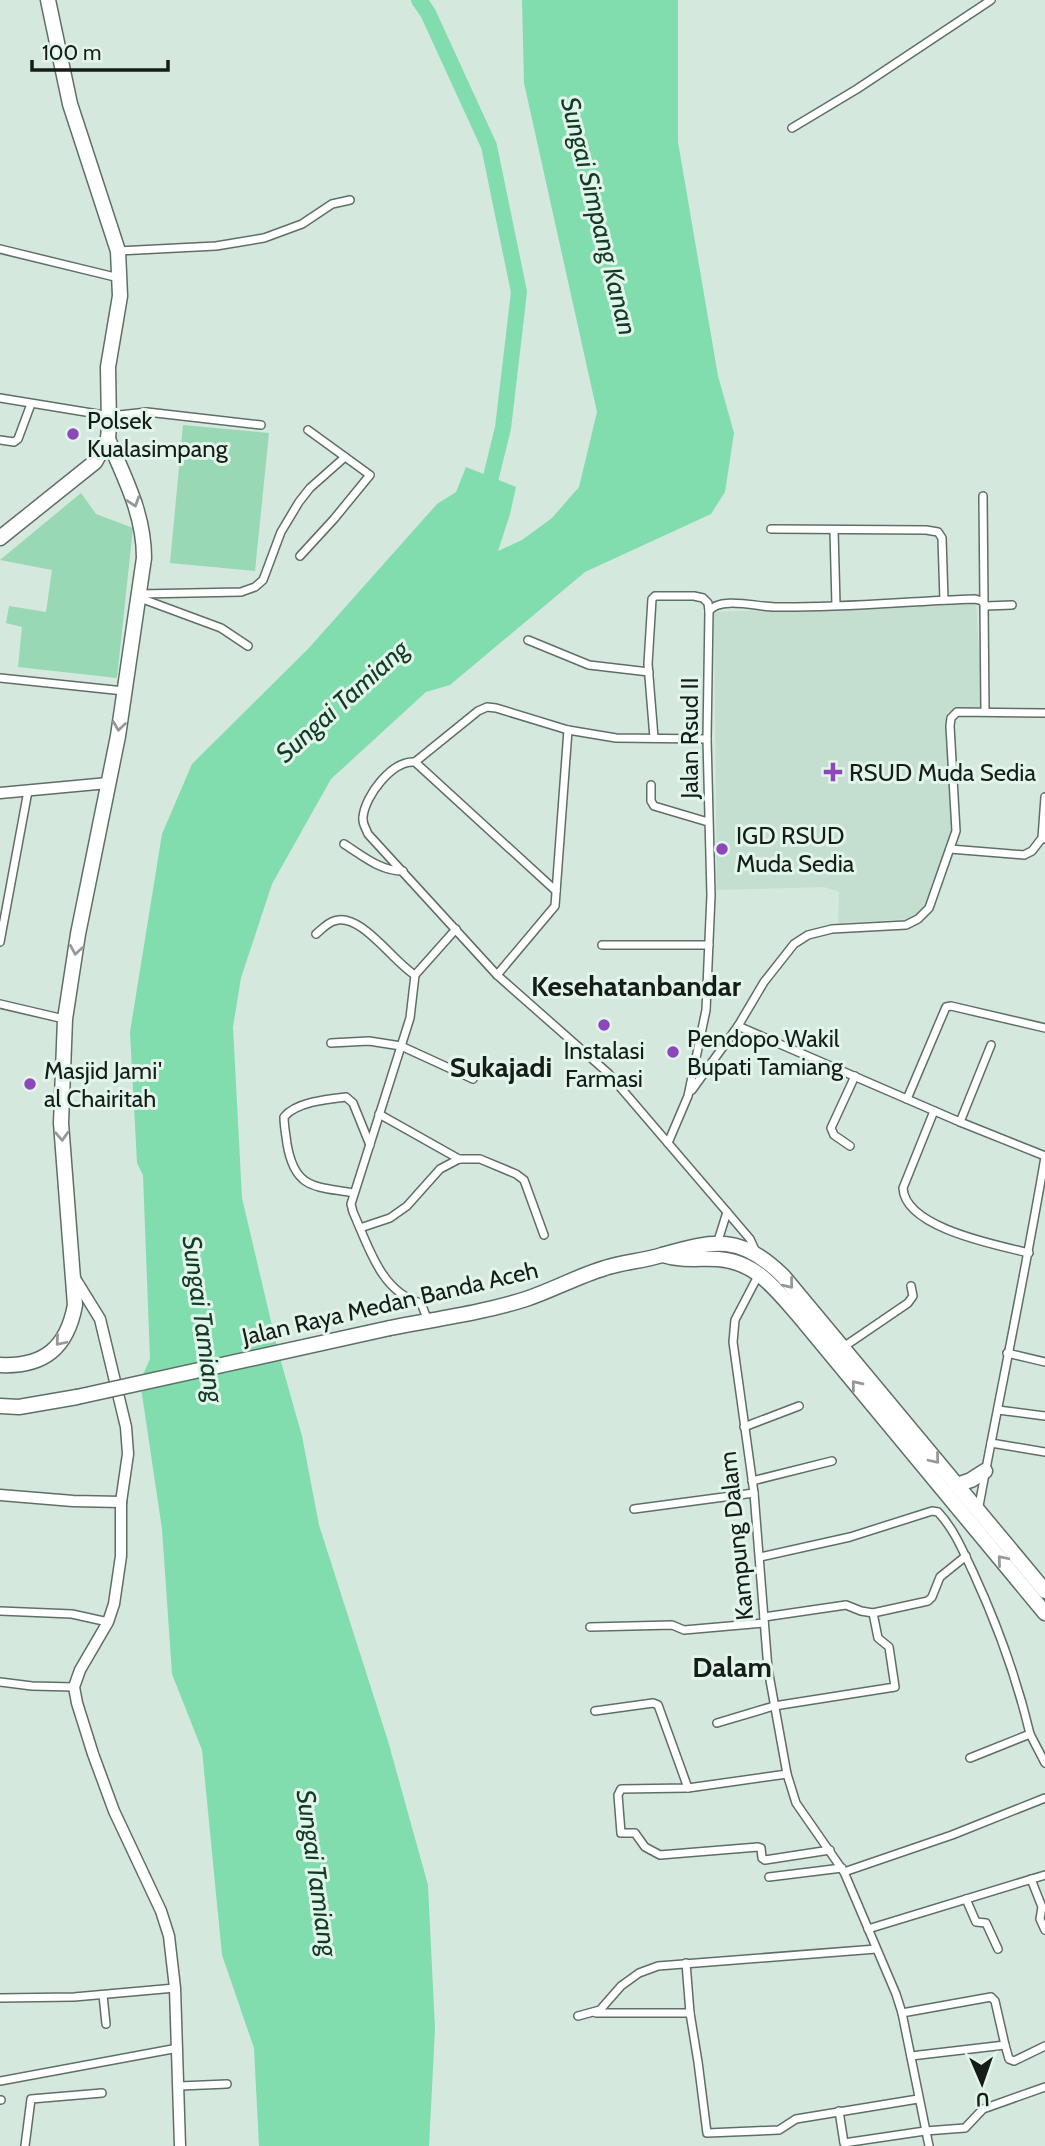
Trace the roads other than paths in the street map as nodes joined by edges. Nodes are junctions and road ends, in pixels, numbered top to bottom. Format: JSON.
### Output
{"nodes":[{"id":1,"x":48,"y":0,"type":"edge"},
{"id":2,"x":991,"y":0,"type":"edge"},
{"id":3,"x":792,"y":128,"type":"dead end"},
{"id":4,"x":350,"y":200,"type":"dead end"},
{"id":5,"x":0,"y":249,"type":"edge"},
{"id":6,"x":118,"y":251,"type":"junction"},
{"id":7,"x":119,"y":278,"type":"junction"},
{"id":8,"x":0,"y":398,"type":"edge"},
{"id":9,"x":31,"y":404,"type":"junction"},
{"id":10,"x":110,"y":416,"type":"junction"},
{"id":11,"x":261,"y":425,"type":"dead end"},
{"id":12,"x":308,"y":430,"type":"dead end"},
{"id":13,"x":108,"y":439,"type":"junction"},
{"id":14,"x":0,"y":440,"type":"edge"},
{"id":15,"x":345,"y":457,"type":"junction"},
{"id":16,"x":95,"y":462,"type":"junction"},
{"id":17,"x":120,"y":466,"type":"junction"},
{"id":18,"x":983,"y":496,"type":"dead end"},
{"id":19,"x":771,"y":529,"type":"dead end"},
{"id":20,"x":834,"y":530,"type":"junction"},
{"id":21,"x":0,"y":538,"type":"edge"},
{"id":22,"x":300,"y":556,"type":"dead end"},
{"id":23,"x":140,"y":596,"type":"junction"},
{"id":24,"x":944,"y":600,"type":"junction"},
{"id":25,"x":1012,"y":604,"type":"dead end"},
{"id":26,"x":836,"y":605,"type":"junction"},
{"id":27,"x":986,"y":606,"type":"junction"},
{"id":28,"x":709,"y":611,"type":"junction"},
{"id":29,"x":528,"y":640,"type":"dead end"},
{"id":30,"x":248,"y":646,"type":"dead end"},
{"id":31,"x":649,"y":672,"type":"junction"},
{"id":32,"x":0,"y":678,"type":"edge"},
{"id":33,"x":124,"y":691,"type":"junction"},
{"id":34,"x":985,"y":711,"type":"junction"},
{"id":35,"x":1045,"y":713,"type":"edge"},
{"id":36,"x":568,"y":730,"type":"junction"},
{"id":37,"x":654,"y":738,"type":"junction"},
{"id":38,"x":707,"y":739,"type":"junction"},
{"id":39,"x":415,"y":762,"type":"junction"},
{"id":40,"x":108,"y":783,"type":"junction"},
{"id":41,"x":651,"y":785,"type":"dead end"},
{"id":42,"x":27,"y":791,"type":"junction"},
{"id":43,"x":0,"y":793,"type":"edge"},
{"id":44,"x":1045,"y":797,"type":"edge"},
{"id":45,"x":708,"y":822,"type":"junction"},
{"id":46,"x":1043,"y":839,"type":"edge"},
{"id":47,"x":344,"y":844,"type":"dead end"},
{"id":48,"x":950,"y":849,"type":"junction"},
{"id":49,"x":404,"y":872,"type":"junction"},
{"id":50,"x":556,"y":891,"type":"junction"},
{"id":51,"x":456,"y":929,"type":"junction"},
{"id":52,"x":316,"y":934,"type":"dead end"},
{"id":53,"x":0,"y":942,"type":"edge"},
{"id":54,"x":602,"y":945,"type":"dead end"},
{"id":55,"x":709,"y":945,"type":"junction"},
{"id":56,"x":415,"y":975,"type":"junction"},
{"id":57,"x":496,"y":975,"type":"junction"},
{"id":58,"x":0,"y":1004,"type":"edge"},
{"id":59,"x":65,"y":1019,"type":"junction"},
{"id":60,"x":738,"y":1026,"type":"junction"},
{"id":61,"x":1045,"y":1028,"type":"edge"},
{"id":62,"x":331,"y":1044,"type":"dead end"},
{"id":63,"x":991,"y":1045,"type":"dead end"},
{"id":64,"x":401,"y":1046,"type":"junction"},
{"id":65,"x":855,"y":1076,"type":"junction"},
{"id":66,"x":473,"y":1079,"type":"dead end"},
{"id":67,"x":688,"y":1096,"type":"junction"},
{"id":68,"x":907,"y":1098,"type":"junction"},
{"id":69,"x":934,"y":1111,"type":"junction"},
{"id":70,"x":379,"y":1114,"type":"junction"},
{"id":71,"x":960,"y":1122,"type":"junction"},
{"id":72,"x":668,"y":1143,"type":"junction"},
{"id":73,"x":370,"y":1145,"type":"junction"},
{"id":74,"x":850,"y":1146,"type":"dead end"},
{"id":75,"x":1045,"y":1157,"type":"edge"},
{"id":76,"x":459,"y":1159,"type":"junction"},
{"id":77,"x":355,"y":1193,"type":"junction"},
{"id":78,"x":727,"y":1212,"type":"junction"},
{"id":79,"x":360,"y":1228,"type":"junction"},
{"id":80,"x":544,"y":1235,"type":"dead end"},
{"id":81,"x":717,"y":1244,"type":"junction"},
{"id":82,"x":757,"y":1253,"type":"junction"},
{"id":83,"x":1028,"y":1253,"type":"junction"},
{"id":84,"x":663,"y":1255,"type":"junction"},
{"id":85,"x":759,"y":1273,"type":"junction"},
{"id":86,"x":74,"y":1277,"type":"junction"},
{"id":87,"x":911,"y":1286,"type":"dead end"},
{"id":88,"x":428,"y":1321,"type":"junction"},
{"id":89,"x":841,"y":1349,"type":"junction"},
{"id":90,"x":1007,"y":1353,"type":"junction"},
{"id":91,"x":1045,"y":1362,"type":"edge"},
{"id":92,"x":0,"y":1365,"type":"edge"},
{"id":93,"x":0,"y":1406,"type":"edge"},
{"id":94,"x":799,"y":1406,"type":"dead end"},
{"id":95,"x":998,"y":1410,"type":"junction"},
{"id":96,"x":1045,"y":1416,"type":"edge"},
{"id":97,"x":895,"y":1421,"type":"junction"},
{"id":98,"x":744,"y":1427,"type":"junction"},
{"id":99,"x":991,"y":1443,"type":"junction"},
{"id":100,"x":1045,"y":1452,"type":"edge"},
{"id":101,"x":832,"y":1461,"type":"dead end"},
{"id":102,"x":985,"y":1471,"type":"junction"},
{"id":103,"x":752,"y":1481,"type":"junction"},
{"id":104,"x":957,"y":1485,"type":"junction"},
{"id":105,"x":754,"y":1493,"type":"junction"},
{"id":106,"x":0,"y":1495,"type":"edge"},
{"id":107,"x":121,"y":1502,"type":"junction"},
{"id":108,"x":634,"y":1509,"type":"dead end"},
{"id":109,"x":971,"y":1513,"type":"junction"},
{"id":110,"x":951,"y":1527,"type":"junction"},
{"id":111,"x":966,"y":1556,"type":"junction"},
{"id":112,"x":760,"y":1557,"type":"junction"},
{"id":113,"x":1045,"y":1591,"type":"edge"},
{"id":114,"x":0,"y":1611,"type":"edge"},
{"id":115,"x":873,"y":1613,"type":"junction"},
{"id":116,"x":1045,"y":1613,"type":"edge"},
{"id":117,"x":764,"y":1620,"type":"junction"},
{"id":118,"x":108,"y":1622,"type":"junction"},
{"id":119,"x":590,"y":1627,"type":"dead end"},
{"id":120,"x":0,"y":1682,"type":"edge"},
{"id":121,"x":74,"y":1688,"type":"junction"},
{"id":122,"x":774,"y":1706,"type":"junction"},
{"id":123,"x":595,"y":1711,"type":"dead end"},
{"id":124,"x":717,"y":1723,"type":"dead end"},
{"id":125,"x":1030,"y":1734,"type":"junction"},
{"id":126,"x":970,"y":1758,"type":"dead end"},
{"id":127,"x":1045,"y":1763,"type":"edge"},
{"id":128,"x":786,"y":1774,"type":"junction"},
{"id":129,"x":688,"y":1787,"type":"junction"},
{"id":130,"x":1045,"y":1798,"type":"edge"},
{"id":131,"x":831,"y":1850,"type":"junction"},
{"id":132,"x":843,"y":1870,"type":"junction"},
{"id":133,"x":1045,"y":1875,"type":"edge"},
{"id":134,"x":769,"y":1877,"type":"dead end"},
{"id":135,"x":1031,"y":1879,"type":"junction"},
{"id":136,"x":966,"y":1899,"type":"junction"},
{"id":137,"x":868,"y":1929,"type":"junction"},
{"id":138,"x":1045,"y":1930,"type":"edge"},
{"id":139,"x":876,"y":1949,"type":"junction"},
{"id":140,"x":998,"y":1949,"type":"dead end"},
{"id":141,"x":686,"y":1963,"type":"junction"},
{"id":142,"x":175,"y":1988,"type":"junction"},
{"id":143,"x":103,"y":1994,"type":"junction"},
{"id":144,"x":0,"y":1998,"type":"edge"},
{"id":145,"x":596,"y":2012,"type":"junction"},
{"id":146,"x":690,"y":2013,"type":"junction"},
{"id":147,"x":902,"y":2013,"type":"junction"},
{"id":148,"x":578,"y":2016,"type":"dead end"},
{"id":149,"x":106,"y":2024,"type":"dead end"},
{"id":150,"x":1005,"y":2045,"type":"junction"},
{"id":151,"x":1045,"y":2046,"type":"edge"},
{"id":152,"x":178,"y":2048,"type":"junction"},
{"id":153,"x":911,"y":2056,"type":"junction"},
{"id":154,"x":0,"y":2081,"type":"edge"},
{"id":155,"x":227,"y":2084,"type":"dead end"},
{"id":156,"x":180,"y":2086,"type":"junction"},
{"id":157,"x":1045,"y":2087,"type":"edge"},
{"id":158,"x":102,"y":2093,"type":"dead end"},
{"id":159,"x":918,"y":2099,"type":"junction"},
{"id":160,"x":839,"y":2111,"type":"junction"},
{"id":161,"x":925,"y":2131,"type":"junction"},
{"id":162,"x":25,"y":2146,"type":"edge"},
{"id":163,"x":180,"y":2146,"type":"edge"},
{"id":164,"x":929,"y":2146,"type":"edge"}],
"edges":[{"from":1,"to":6,"type":"highway"},
{"from":2,"to":3,"type":"street"},
{"from":4,"to":6,"type":"street"},
{"from":5,"to":7,"type":"street"},
{"from":6,"to":7,"type":"highway"},
{"from":7,"to":10,"type":"highway"},
{"from":8,"to":9,"type":"street"},
{"from":9,"to":10,"type":"street"},
{"from":9,"to":14,"type":"street"},
{"from":10,"to":11,"type":"street"},
{"from":10,"to":13,"type":"highway"},
{"from":12,"to":15,"type":"street"},
{"from":13,"to":16,"type":"highway"},
{"from":13,"to":17,"type":"highway"},
{"from":15,"to":22,"type":"street"},
{"from":15,"to":23,"type":"street"},
{"from":16,"to":17,"type":"highway"},
{"from":16,"to":21,"type":"highway"},
{"from":17,"to":23,"type":"highway","one_way":true},
{"from":18,"to":27,"type":"street"},
{"from":19,"to":20,"type":"street"},
{"from":20,"to":24,"type":"street"},
{"from":20,"to":26,"type":"street"},
{"from":23,"to":30,"type":"street"},
{"from":23,"to":33,"type":"highway"},
{"from":24,"to":26,"type":"street"},
{"from":24,"to":27,"type":"street"},
{"from":25,"to":27,"type":"street"},
{"from":26,"to":28,"type":"street"},
{"from":27,"to":34,"type":"street"},
{"from":28,"to":31,"type":"street"},
{"from":28,"to":38,"type":"street","name":"Jalan Rsud II"},
{"from":29,"to":31,"type":"street"},
{"from":31,"to":37,"type":"street"},
{"from":32,"to":33,"type":"street"},
{"from":33,"to":40,"type":"highway","one_way":true},
{"from":34,"to":35,"type":"street"},
{"from":34,"to":48,"type":"street"},
{"from":36,"to":37,"type":"street"},
{"from":36,"to":39,"type":"street"},
{"from":36,"to":50,"type":"street"},
{"from":37,"to":38,"type":"street"},
{"from":38,"to":45,"type":"street","name":"Jalan Rsud II"},
{"from":39,"to":49,"type":"street"},
{"from":39,"to":50,"type":"street"},
{"from":40,"to":42,"type":"street"},
{"from":40,"to":59,"type":"highway","one_way":true},
{"from":41,"to":45,"type":"street"},
{"from":42,"to":43,"type":"street"},
{"from":42,"to":53,"type":"street"},
{"from":44,"to":46,"type":"street"},
{"from":45,"to":55,"type":"street","name":"Jalan Rsud II"},
{"from":46,"to":48,"type":"street"},
{"from":47,"to":49,"type":"street"},
{"from":48,"to":60,"type":"street"},
{"from":49,"to":51,"type":"street"},
{"from":50,"to":57,"type":"street"},
{"from":51,"to":56,"type":"street"},
{"from":51,"to":57,"type":"street"},
{"from":52,"to":56,"type":"street"},
{"from":54,"to":55,"type":"street"},
{"from":55,"to":67,"type":"street","name":"Jalan Rsud II"},
{"from":56,"to":64,"type":"street"},
{"from":57,"to":72,"type":"street"},
{"from":58,"to":59,"type":"street"},
{"from":59,"to":86,"type":"highway","one_way":true},
{"from":60,"to":65,"type":"street"},
{"from":60,"to":67,"type":"street"},
{"from":61,"to":68,"type":"street"},
{"from":62,"to":64,"type":"street"},
{"from":63,"to":71,"type":"street"},
{"from":64,"to":66,"type":"street"},
{"from":64,"to":70,"type":"street"},
{"from":65,"to":68,"type":"street"},
{"from":65,"to":74,"type":"street"},
{"from":67,"to":72,"type":"street","name":"Jalan Rsud II"},
{"from":68,"to":69,"type":"street"},
{"from":69,"to":71,"type":"street"},
{"from":69,"to":83,"type":"street"},
{"from":70,"to":73,"type":"street"},
{"from":70,"to":76,"type":"street"},
{"from":71,"to":75,"type":"street"},
{"from":72,"to":78,"type":"street"},
{"from":73,"to":77,"type":"street"},
{"from":73,"to":77,"type":"street"},
{"from":75,"to":83,"type":"street"},
{"from":76,"to":79,"type":"street"},
{"from":76,"to":80,"type":"street"},
{"from":77,"to":79,"type":"street"},
{"from":78,"to":81,"type":"street"},
{"from":78,"to":82,"type":"street"},
{"from":79,"to":88,"type":"street"},
{"from":81,"to":82,"type":"highway","name":"Jalan Raya Medan Banda Aceh"},
{"from":81,"to":84,"type":"highway","name":"Jalan Raya Medan Banda Aceh"},
{"from":82,"to":89,"type":"highway","name":"Jalan Raya Medan Banda Aceh","one_way":true},
{"from":83,"to":90,"type":"street"},
{"from":84,"to":85,"type":"highway","name":"Jalan Raya Medan Banda Aceh"},
{"from":84,"to":88,"type":"highway","name":"Jalan Raya Medan Banda Aceh"},
{"from":97,"to":85,"type":"highway","name":"Jalan Raya Medan Banda Aceh","one_way":true},
{"from":85,"to":98,"type":"street","name":"Kampung Dalam"},
{"from":86,"to":92,"type":"highway","one_way":true},
{"from":86,"to":107,"type":"street"},
{"from":87,"to":89,"type":"street"},
{"from":88,"to":93,"type":"highway","name":"Jalan Raya Medan Banda Aceh","bridge":true},
{"from":89,"to":97,"type":"highway","name":"Jalan Raya Medan Banda Aceh"},
{"from":90,"to":91,"type":"street"},
{"from":90,"to":95,"type":"street"},
{"from":94,"to":98,"type":"street"},
{"from":95,"to":96,"type":"street"},
{"from":95,"to":99,"type":"street"},
{"from":97,"to":104,"type":"highway","name":"Jalan Raya Medan Banda Aceh","one_way":true},
{"from":97,"to":109,"type":"highway","name":"Jalan Raya Medan Banda Aceh"},
{"from":98,"to":103,"type":"street","name":"Kampung Dalam"},
{"from":99,"to":100,"type":"street"},
{"from":99,"to":102,"type":"street"},
{"from":101,"to":103,"type":"street"},
{"from":102,"to":104,"type":"highway"},
{"from":102,"to":109,"type":"street"},
{"from":103,"to":105,"type":"street","name":"Kampung Dalam"},
{"from":104,"to":109,"type":"highway","name":"Jalan Raya Medan Banda Aceh"},
{"from":105,"to":108,"type":"street"},
{"from":105,"to":112,"type":"street","name":"Kampung Dalam"},
{"from":106,"to":107,"type":"street"},
{"from":107,"to":118,"type":"street"},
{"from":109,"to":110,"type":"street"},
{"from":109,"to":113,"type":"highway","name":"Jalan Raya Medan Banda Aceh"},
{"from":116,"to":109,"type":"highway","name":"Jalan Raya Medan Banda Aceh","one_way":true},
{"from":110,"to":111,"type":"street"},
{"from":110,"to":112,"type":"street"},
{"from":111,"to":115,"type":"street"},
{"from":111,"to":125,"type":"street"},
{"from":112,"to":117,"type":"street","name":"Kampung Dalam"},
{"from":114,"to":118,"type":"street"},
{"from":115,"to":117,"type":"street"},
{"from":115,"to":122,"type":"street"},
{"from":117,"to":119,"type":"street"},
{"from":117,"to":122,"type":"street","name":"Kampung Dalam"},
{"from":118,"to":121,"type":"street"},
{"from":120,"to":121,"type":"street"},
{"from":121,"to":142,"type":"street"},
{"from":122,"to":124,"type":"street"},
{"from":122,"to":128,"type":"street","name":"Kampung Dalam"},
{"from":123,"to":129,"type":"street"},
{"from":125,"to":126,"type":"street"},
{"from":125,"to":127,"type":"street"},
{"from":128,"to":129,"type":"street"},
{"from":128,"to":131,"type":"street","name":"Kampung Dalam"},
{"from":129,"to":131,"type":"street"},
{"from":130,"to":132,"type":"street"},
{"from":131,"to":132,"type":"street","name":"Kampung Dalam"},
{"from":132,"to":134,"type":"street"},
{"from":132,"to":137,"type":"street","name":"Kampung Dalam"},
{"from":133,"to":135,"type":"street"},
{"from":135,"to":136,"type":"street"},
{"from":135,"to":138,"type":"street"},
{"from":136,"to":137,"type":"street"},
{"from":136,"to":140,"type":"street"},
{"from":137,"to":139,"type":"street","name":"Kampung Dalam"},
{"from":139,"to":141,"type":"street"},
{"from":139,"to":147,"type":"street","name":"Kampung Dalam"},
{"from":141,"to":145,"type":"street"},
{"from":141,"to":146,"type":"street"},
{"from":142,"to":143,"type":"street"},
{"from":142,"to":152,"type":"street"},
{"from":143,"to":144,"type":"street"},
{"from":143,"to":149,"type":"street"},
{"from":145,"to":146,"type":"street"},
{"from":145,"to":148,"type":"street"},
{"from":146,"to":160,"type":"street"},
{"from":147,"to":150,"type":"street"},
{"from":147,"to":153,"type":"street","name":"Kampung Dalam"},
{"from":150,"to":151,"type":"street"},
{"from":150,"to":153,"type":"street"},
{"from":152,"to":154,"type":"street"},
{"from":152,"to":156,"type":"street"},
{"from":153,"to":159,"type":"street","name":"Kampung Dalam"},
{"from":155,"to":156,"type":"street"},
{"from":156,"to":163,"type":"street"},
{"from":157,"to":161,"type":"street"},
{"from":158,"to":162,"type":"street"},
{"from":159,"to":160,"type":"street"},
{"from":159,"to":161,"type":"street","name":"Kampung Dalam"},
{"from":160,"to":161,"type":"street"},
{"from":161,"to":164,"type":"street","name":"Kampung Dalam"}]}
